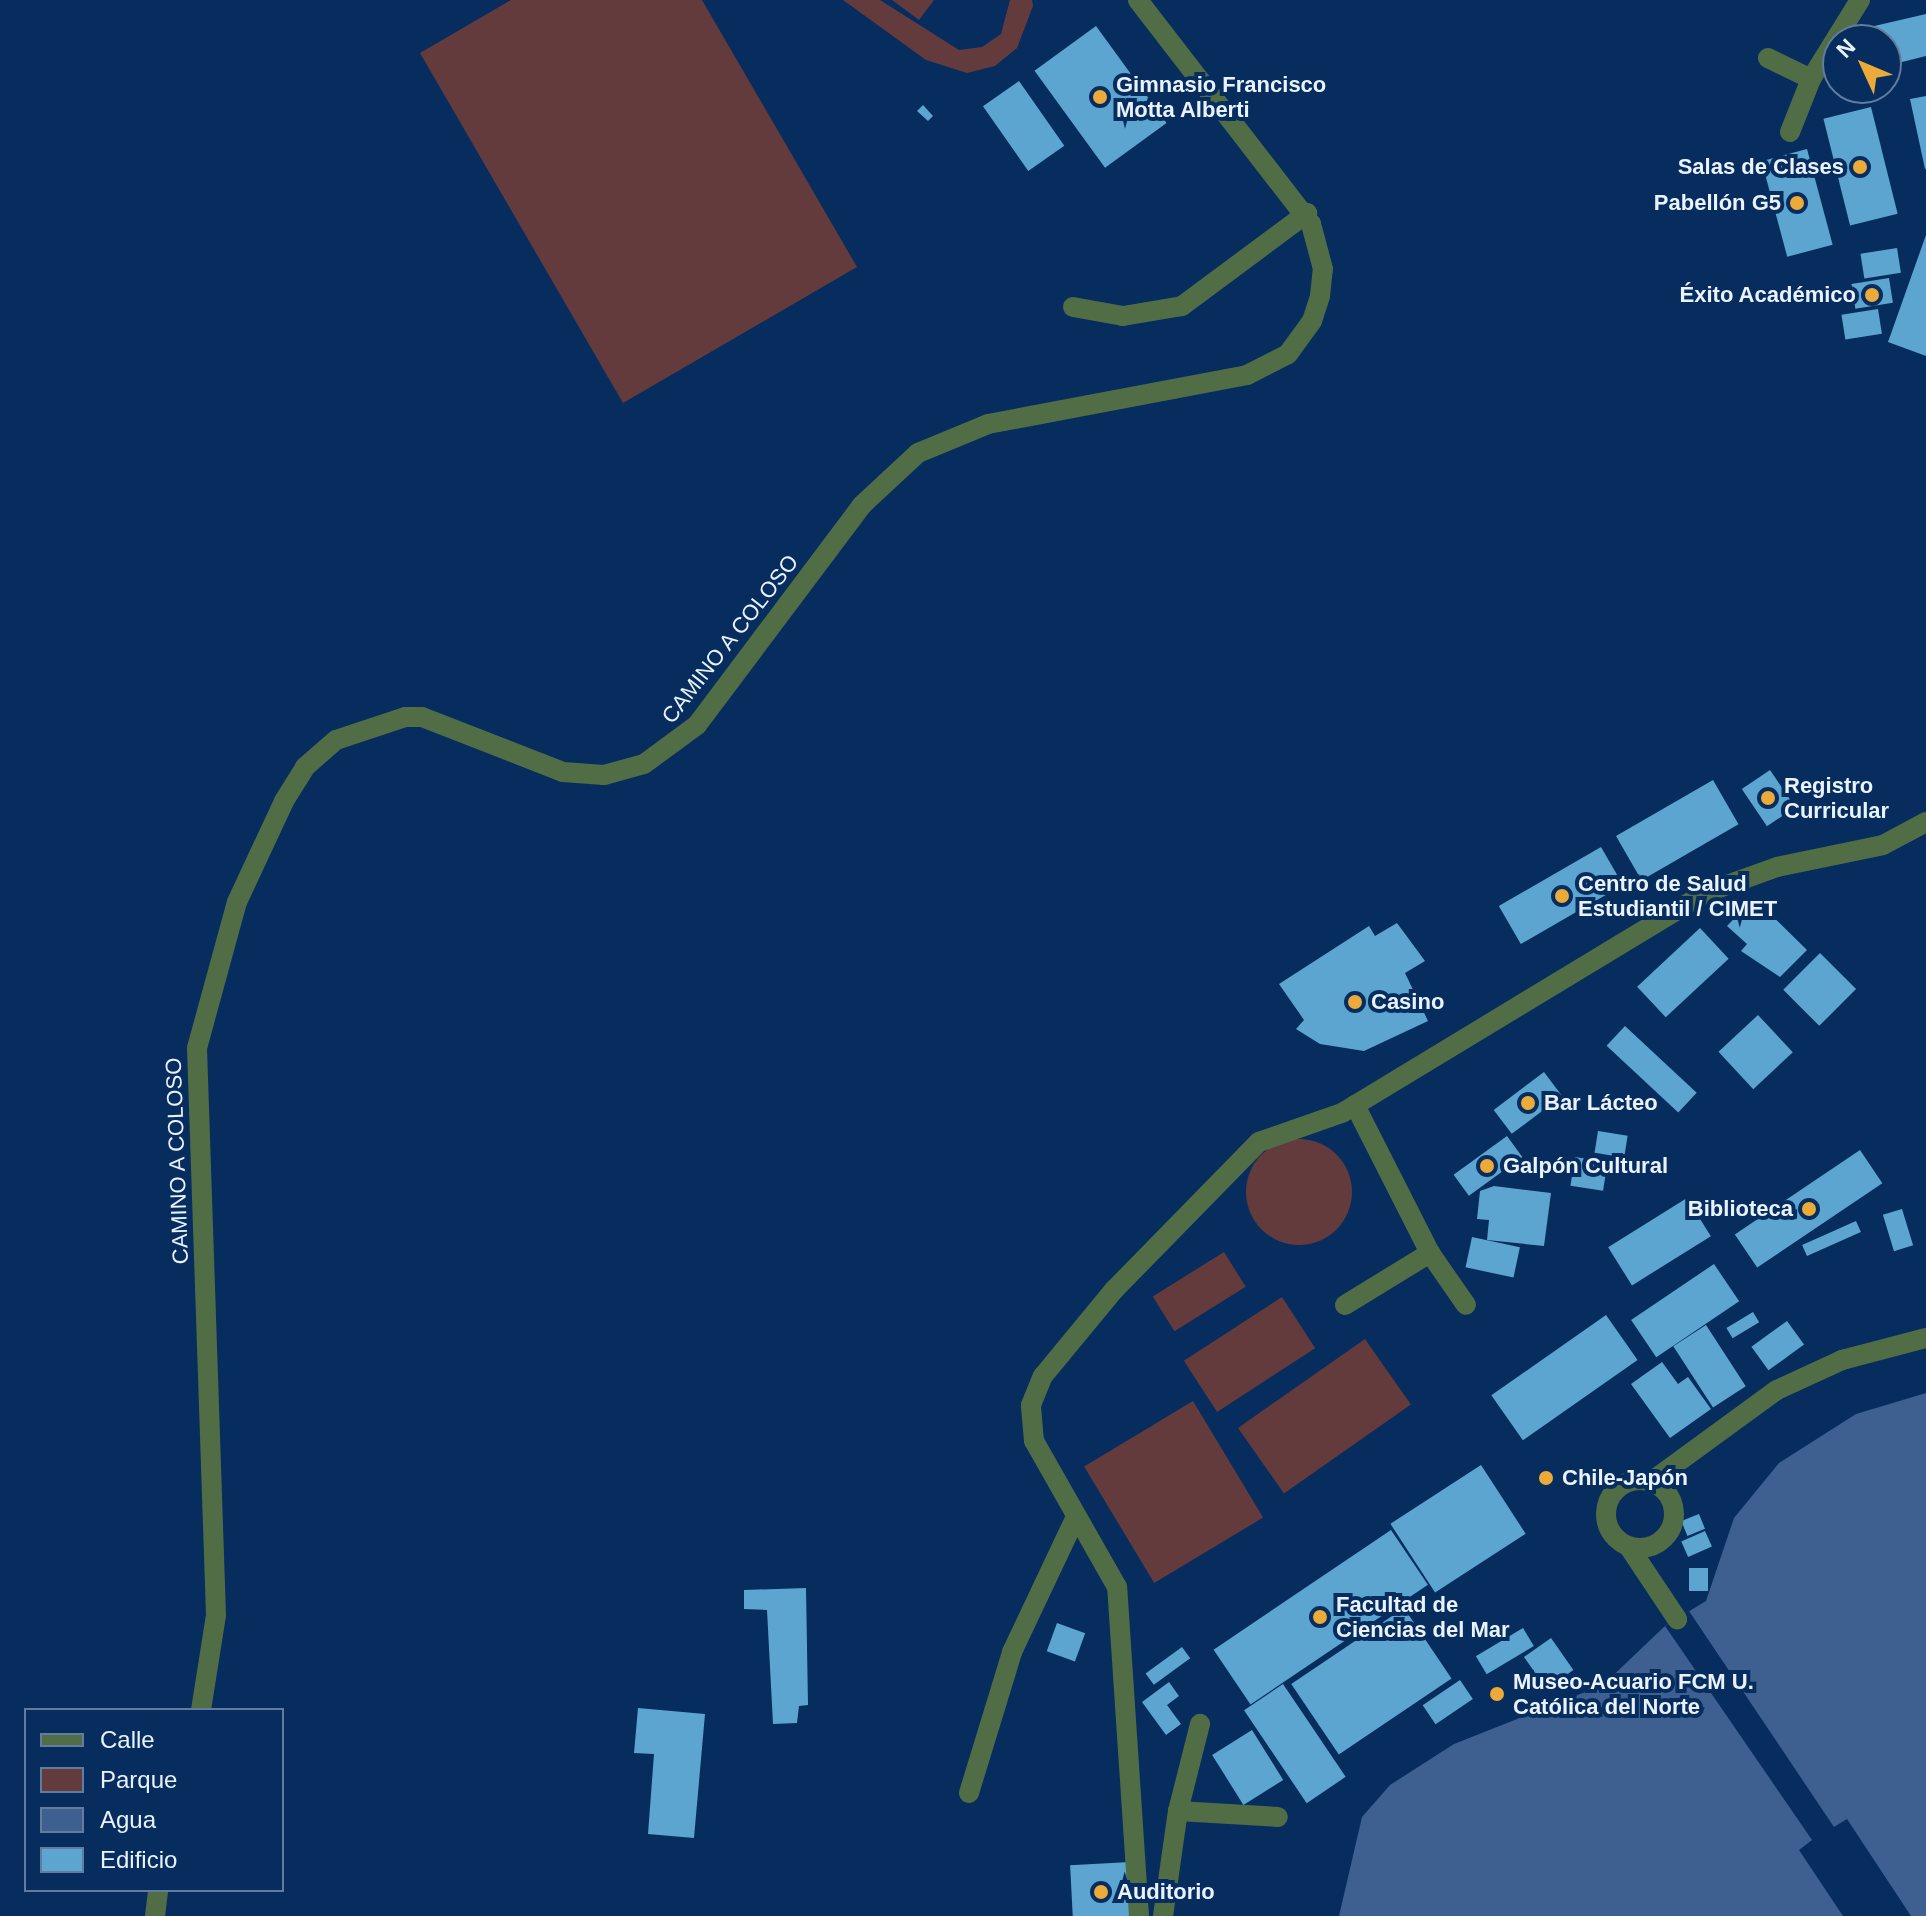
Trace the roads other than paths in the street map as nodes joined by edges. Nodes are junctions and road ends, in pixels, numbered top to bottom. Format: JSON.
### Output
{"nodes":[{"id":1,"x":1138,"y":0,"type":"edge"},
{"id":2,"x":1860,"y":0,"type":"edge"},
{"id":3,"x":1768,"y":58,"type":"dead end"},
{"id":4,"x":1811,"y":79,"type":"junction"},
{"id":5,"x":1790,"y":132,"type":"dead end"},
{"id":6,"x":1307,"y":213,"type":"junction"},
{"id":7,"x":1073,"y":307,"type":"dead end"},
{"id":8,"x":1926,"y":822,"type":"edge"},
{"id":9,"x":1355,"y":1105,"type":"junction"},
{"id":10,"x":1430,"y":1253,"type":"junction"},
{"id":11,"x":1345,"y":1305,"type":"dead end"},
{"id":12,"x":1466,"y":1305,"type":"dead end"},
{"id":13,"x":1926,"y":1338,"type":"edge"},
{"id":14,"x":1652,"y":1481,"type":"junction"},
{"id":15,"x":1074,"y":1521,"type":"junction"},
{"id":16,"x":1629,"y":1547,"type":"junction"},
{"id":17,"x":1677,"y":1619,"type":"dead end"},
{"id":18,"x":201,"y":1708,"type":"edge"},
{"id":19,"x":1200,"y":1724,"type":"dead end"},
{"id":20,"x":969,"y":1793,"type":"dead end"},
{"id":21,"x":1178,"y":1811,"type":"junction"},
{"id":22,"x":1278,"y":1817,"type":"dead end"},
{"id":23,"x":158,"y":1892,"type":"edge"},
{"id":24,"x":155,"y":1916,"type":"edge"},
{"id":25,"x":1139,"y":1916,"type":"edge"},
{"id":26,"x":1163,"y":1916,"type":"edge"}],
"edges":[{"from":1,"to":6,"type":"street","name":"CAMINO A COLOSO"},
{"from":2,"to":4,"type":"street"},
{"from":3,"to":4,"type":"street"},
{"from":4,"to":5,"type":"street"},
{"from":6,"to":7,"type":"street"},
{"from":6,"to":18,"type":"street","name":"CAMINO A COLOSO"},
{"from":8,"to":9,"type":"street"},
{"from":9,"to":10,"type":"street"},
{"from":9,"to":15,"type":"street"},
{"from":10,"to":11,"type":"street"},
{"from":10,"to":12,"type":"street"},
{"from":13,"to":14,"type":"street"},
{"from":14,"to":16,"type":"street"},
{"from":14,"to":16,"type":"street"},
{"from":15,"to":20,"type":"street"},
{"from":15,"to":25,"type":"street"},
{"from":16,"to":17,"type":"street"},
{"from":19,"to":21,"type":"street"},
{"from":21,"to":22,"type":"street"},
{"from":21,"to":26,"type":"street"},
{"from":23,"to":24,"type":"street"}]}
